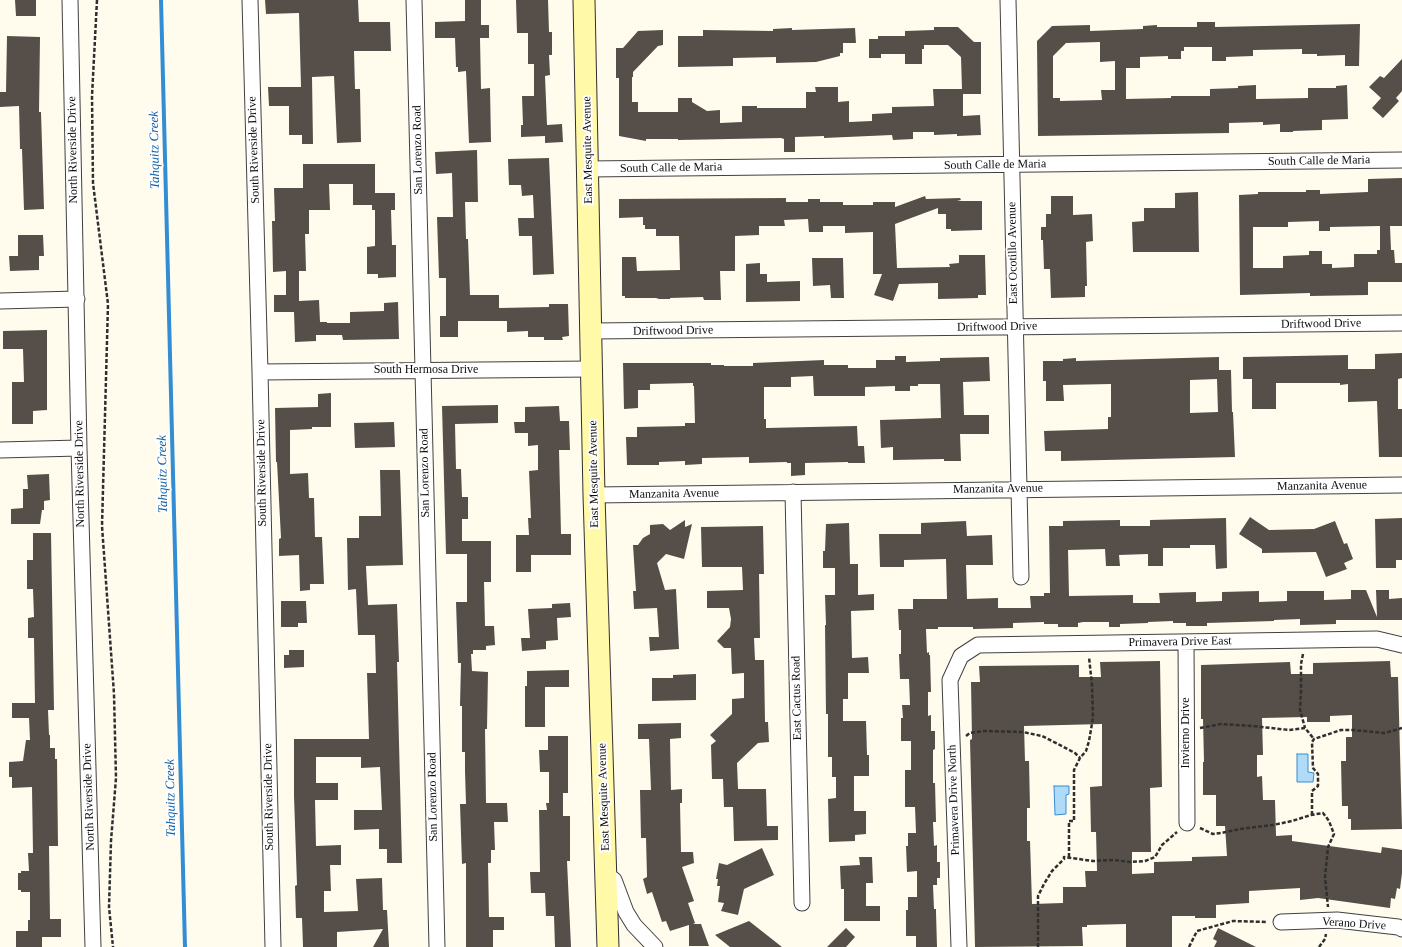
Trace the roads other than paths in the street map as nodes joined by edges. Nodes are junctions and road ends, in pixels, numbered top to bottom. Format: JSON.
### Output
{"nodes":[{"id":1,"x":70,"y":0,"type":"edge"},
{"id":2,"x":250,"y":0,"type":"edge"},
{"id":3,"x":414,"y":0,"type":"edge"},
{"id":4,"x":584,"y":0,"type":"edge"},
{"id":5,"x":1008,"y":0,"type":"edge"},
{"id":6,"x":1402,"y":160,"type":"edge"},
{"id":7,"x":1011,"y":164,"type":"junction"},
{"id":8,"x":588,"y":169,"type":"junction"},
{"id":9,"x":77,"y":299,"type":"junction"},
{"id":10,"x":0,"y":300,"type":"edge"},
{"id":11,"x":1402,"y":323,"type":"edge"},
{"id":12,"x":1015,"y":327,"type":"junction"},
{"id":13,"x":591,"y":331,"type":"junction"},
{"id":14,"x":592,"y":369,"type":"junction"},
{"id":15,"x":423,"y":370,"type":"junction"},
{"id":16,"x":260,"y":372,"type":"junction"},
{"id":17,"x":79,"y":448,"type":"junction"},
{"id":18,"x":0,"y":450,"type":"edge"},
{"id":19,"x":1402,"y":485,"type":"edge"},
{"id":20,"x":1019,"y":489,"type":"junction"},
{"id":21,"x":793,"y":492,"type":"junction"},
{"id":22,"x":594,"y":494,"type":"junction"},
{"id":23,"x":1021,"y":577,"type":"dead end"},
{"id":24,"x":1186,"y":642,"type":"junction"},
{"id":25,"x":1402,"y":645,"type":"edge"},
{"id":26,"x":961,"y":656,"type":"joint"},
{"id":27,"x":1187,"y":823,"type":"road end"},
{"id":28,"x":606,"y":874,"type":"junction"},
{"id":29,"x":802,"y":903,"type":"dead end"},
{"id":30,"x":1280,"y":922,"type":"road end"},
{"id":31,"x":1402,"y":929,"type":"edge"},
{"id":32,"x":93,"y":947,"type":"edge"},
{"id":33,"x":273,"y":947,"type":"edge"},
{"id":34,"x":437,"y":947,"type":"edge"},
{"id":35,"x":608,"y":947,"type":"edge"},
{"id":36,"x":655,"y":947,"type":"edge"},
{"id":37,"x":959,"y":947,"type":"edge"}],
"edges":[{"from":1,"to":9,"type":"street","name":"North Riverside Drive"},
{"from":2,"to":16,"type":"street","name":"South Riverside Drive"},
{"from":3,"to":15,"type":"street","name":"San Lorenzo Road"},
{"from":4,"to":8,"type":"street","name":"East Mesquite Avenue"},
{"from":5,"to":7,"type":"street","name":"East Ocotillo Avenue"},
{"from":6,"to":7,"type":"street","name":"South Calle de Maria"},
{"from":7,"to":8,"type":"street","name":"South Calle de Maria"},
{"from":7,"to":12,"type":"street","name":"East Ocotillo Avenue"},
{"from":8,"to":13,"type":"street","name":"East Mesquite Avenue"},
{"from":9,"to":10,"type":"street"},
{"from":9,"to":17,"type":"street","name":"North Riverside Drive"},
{"from":11,"to":12,"type":"street","name":"Driftwood Drive"},
{"from":12,"to":13,"type":"street","name":"Driftwood Drive"},
{"from":12,"to":20,"type":"street","name":"East Ocotillo Avenue"},
{"from":13,"to":14,"type":"street","name":"East Mesquite Avenue"},
{"from":14,"to":15,"type":"street","name":"South Hermosa Drive"},
{"from":14,"to":22,"type":"street","name":"East Mesquite Avenue"},
{"from":15,"to":16,"type":"street","name":"South Hermosa Drive"},
{"from":15,"to":34,"type":"street","name":"San Lorenzo Road"},
{"from":16,"to":33,"type":"street","name":"South Riverside Drive"},
{"from":17,"to":18,"type":"street"},
{"from":17,"to":32,"type":"street","name":"North Riverside Drive"},
{"from":19,"to":20,"type":"street","name":"Manzanita Avenue"},
{"from":20,"to":21,"type":"street","name":"Manzanita Avenue"},
{"from":20,"to":23,"type":"street","name":"East Ocotillo Avenue"},
{"from":21,"to":22,"type":"street","name":"Manzanita Avenue"},
{"from":21,"to":29,"type":"street","name":"East Cactus Road"},
{"from":22,"to":28,"type":"street","name":"East Mesquite Avenue"},
{"from":24,"to":25,"type":"street","name":"Primavera Drive East"},
{"from":24,"to":26,"type":"street","name":"Primavera Drive East"},
{"from":24,"to":27,"type":"street","name":"Invierno Drive"},
{"from":26,"to":37,"type":"street","name":"Primavera Drive North"},
{"from":28,"to":35,"type":"street","name":"East Mesquite Avenue"},
{"from":28,"to":36,"type":"street"},
{"from":30,"to":31,"type":"street","name":"Verano Drive"}]}
